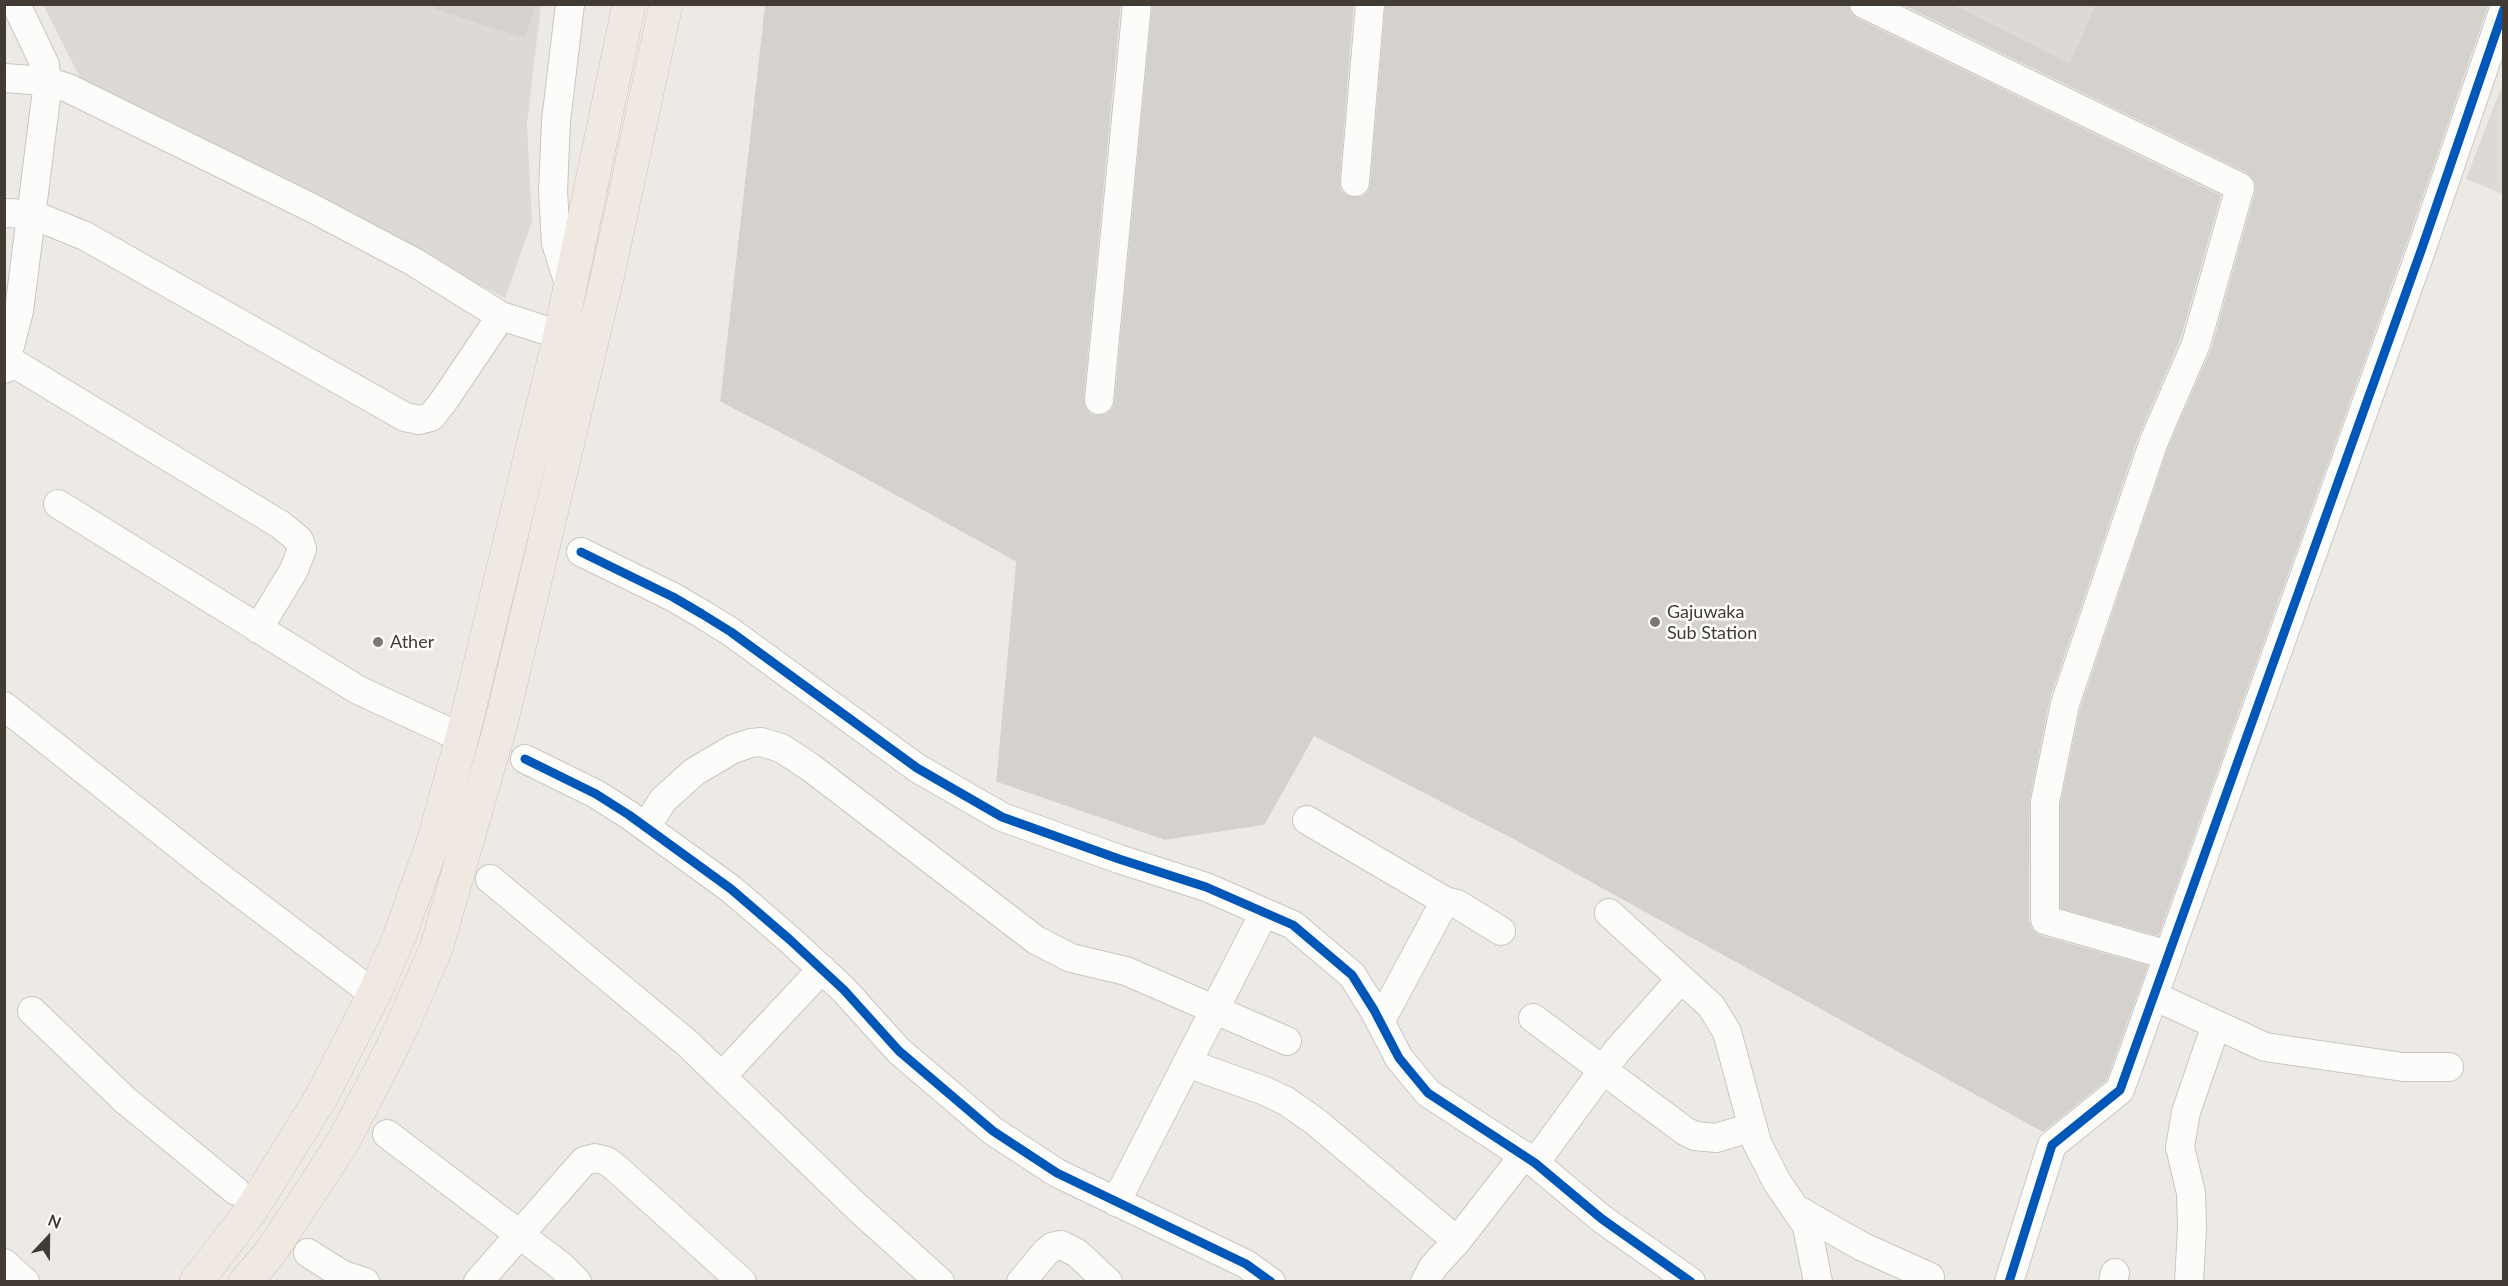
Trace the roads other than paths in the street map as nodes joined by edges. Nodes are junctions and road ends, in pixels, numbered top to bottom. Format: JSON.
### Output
{"nodes":[{"id":1,"x":16,"y":4,"type":"edge"},
{"id":2,"x":570,"y":4,"type":"edge"},
{"id":3,"x":629,"y":4,"type":"edge"},
{"id":4,"x":666,"y":4,"type":"edge"},
{"id":5,"x":1137,"y":4,"type":"edge"},
{"id":6,"x":1370,"y":4,"type":"edge"},
{"id":7,"x":1864,"y":4,"type":"edge"},
{"id":8,"x":2504,"y":9,"type":"edge"},
{"id":9,"x":4,"y":78,"type":"edge"},
{"id":10,"x":46,"y":81,"type":"junction"},
{"id":11,"x":1355,"y":182,"type":"dead end"},
{"id":12,"x":18,"y":213,"type":"edge"},
{"id":13,"x":570,"y":287,"type":"junction"},
{"id":14,"x":501,"y":316,"type":"junction"},
{"id":15,"x":560,"y":335,"type":"junction"},
{"id":16,"x":6,"y":364,"type":"edge"},
{"id":17,"x":1099,"y":400,"type":"dead end"},
{"id":18,"x":58,"y":504,"type":"dead end"},
{"id":19,"x":580,"y":552,"type":"dead end"},
{"id":20,"x":258,"y":629,"type":"junction"},
{"id":21,"x":9,"y":717,"type":"edge"},
{"id":22,"x":462,"y":738,"type":"junction"},
{"id":23,"x":525,"y":759,"type":"dead end"},
{"id":24,"x":1307,"y":820,"type":"dead end"},
{"id":25,"x":646,"y":827,"type":"junction"},
{"id":26,"x":490,"y":879,"type":"dead end"},
{"id":27,"x":1445,"y":901,"type":"junction"},
{"id":28,"x":1264,"y":913,"type":"junction"},
{"id":29,"x":1609,"y":913,"type":"dead end"},
{"id":30,"x":1501,"y":931,"type":"dead end"},
{"id":31,"x":2168,"y":955,"type":"junction"},
{"id":32,"x":822,"y":969,"type":"junction"},
{"id":33,"x":1681,"y":979,"type":"junction"},
{"id":34,"x":374,"y":994,"type":"junction"},
{"id":35,"x":2154,"y":996,"type":"junction"},
{"id":36,"x":1214,"y":1010,"type":"junction"},
{"id":37,"x":32,"y":1011,"type":"dead end"},
{"id":38,"x":1533,"y":1018,"type":"dead end"},
{"id":39,"x":1380,"y":1022,"type":"junction"},
{"id":40,"x":2216,"y":1025,"type":"junction"},
{"id":41,"x":1287,"y":1041,"type":"dead end"},
{"id":42,"x":1187,"y":1063,"type":"junction"},
{"id":43,"x":2449,"y":1067,"type":"dead end"},
{"id":44,"x":1603,"y":1070,"type":"junction"},
{"id":45,"x":722,"y":1076,"type":"junction"},
{"id":46,"x":1753,"y":1127,"type":"junction"},
{"id":47,"x":387,"y":1134,"type":"dead end"},
{"id":48,"x":1529,"y":1159,"type":"junction"},
{"id":49,"x":236,"y":1191,"type":"dead end"},
{"id":50,"x":1116,"y":1202,"type":"junction"},
{"id":51,"x":1796,"y":1209,"type":"junction"},
{"id":52,"x":519,"y":1235,"type":"junction"},
{"id":53,"x":1457,"y":1240,"type":"junction"},
{"id":54,"x":308,"y":1253,"type":"dead end"},
{"id":55,"x":4,"y":1263,"type":"edge"},
{"id":56,"x":1930,"y":1277,"type":"dead end"},
{"id":57,"x":25,"y":1281,"type":"edge"},
{"id":58,"x":196,"y":1281,"type":"edge"},
{"id":59,"x":245,"y":1281,"type":"edge"},
{"id":60,"x":365,"y":1281,"type":"edge"},
{"id":61,"x":478,"y":1281,"type":"edge"},
{"id":62,"x":577,"y":1281,"type":"edge"},
{"id":63,"x":742,"y":1281,"type":"edge"},
{"id":64,"x":940,"y":1281,"type":"edge"},
{"id":65,"x":1021,"y":1281,"type":"edge"},
{"id":66,"x":1108,"y":1281,"type":"edge"},
{"id":67,"x":1271,"y":1281,"type":"edge"},
{"id":68,"x":1425,"y":1281,"type":"edge"},
{"id":69,"x":1691,"y":1281,"type":"edge"},
{"id":70,"x":1818,"y":1281,"type":"edge"},
{"id":71,"x":2009,"y":1281,"type":"edge"},
{"id":72,"x":2188,"y":1281,"type":"edge"}],
"edges":[{"from":1,"to":10,"type":"street"},
{"from":2,"to":13,"type":"street"},
{"from":3,"to":13,"type":"main road"},
{"from":4,"to":59,"type":"main road"},
{"from":5,"to":17,"type":"street"},
{"from":6,"to":11,"type":"street"},
{"from":7,"to":31,"type":"street"},
{"from":8,"to":31,"type":"street"},
{"from":9,"to":10,"type":"street"},
{"from":10,"to":12,"type":"street"},
{"from":10,"to":14,"type":"street"},
{"from":12,"to":14,"type":"street"},
{"from":12,"to":16,"type":"street"},
{"from":13,"to":15,"type":"main road"},
{"from":14,"to":15,"type":"street"},
{"from":15,"to":22,"type":"main road"},
{"from":16,"to":20,"type":"street"},
{"from":18,"to":20,"type":"street"},
{"from":19,"to":28,"type":"street"},
{"from":20,"to":22,"type":"street"},
{"from":21,"to":34,"type":"street"},
{"from":22,"to":34,"type":"main road"},
{"from":23,"to":25,"type":"street"},
{"from":24,"to":27,"type":"street"},
{"from":25,"to":32,"type":"street"},
{"from":25,"to":36,"type":"street"},
{"from":26,"to":45,"type":"street"},
{"from":27,"to":30,"type":"street"},
{"from":27,"to":39,"type":"street"},
{"from":28,"to":36,"type":"street"},
{"from":28,"to":39,"type":"street"},
{"from":29,"to":33,"type":"street"},
{"from":31,"to":35,"type":"street"},
{"from":32,"to":45,"type":"street"},
{"from":32,"to":50,"type":"street"},
{"from":33,"to":44,"type":"street"},
{"from":33,"to":46,"type":"street"},
{"from":34,"to":58,"type":"main road"},
{"from":35,"to":40,"type":"street"},
{"from":35,"to":71,"type":"street"},
{"from":36,"to":41,"type":"street"},
{"from":36,"to":42,"type":"street"},
{"from":37,"to":49,"type":"street"},
{"from":38,"to":44,"type":"street"},
{"from":39,"to":48,"type":"street"},
{"from":40,"to":43,"type":"street"},
{"from":40,"to":72,"type":"street"},
{"from":42,"to":50,"type":"street"},
{"from":42,"to":53,"type":"street"},
{"from":44,"to":46,"type":"street"},
{"from":44,"to":48,"type":"street"},
{"from":45,"to":64,"type":"street"},
{"from":46,"to":51,"type":"street"},
{"from":47,"to":52,"type":"street"},
{"from":48,"to":53,"type":"street"},
{"from":48,"to":69,"type":"street"},
{"from":50,"to":67,"type":"street"},
{"from":51,"to":56,"type":"street"},
{"from":51,"to":70,"type":"street"},
{"from":52,"to":61,"type":"street"},
{"from":52,"to":62,"type":"street"},
{"from":52,"to":63,"type":"street"},
{"from":53,"to":68,"type":"street"},
{"from":54,"to":60,"type":"street"},
{"from":55,"to":57,"type":"street"},
{"from":65,"to":66,"type":"street"}]}
